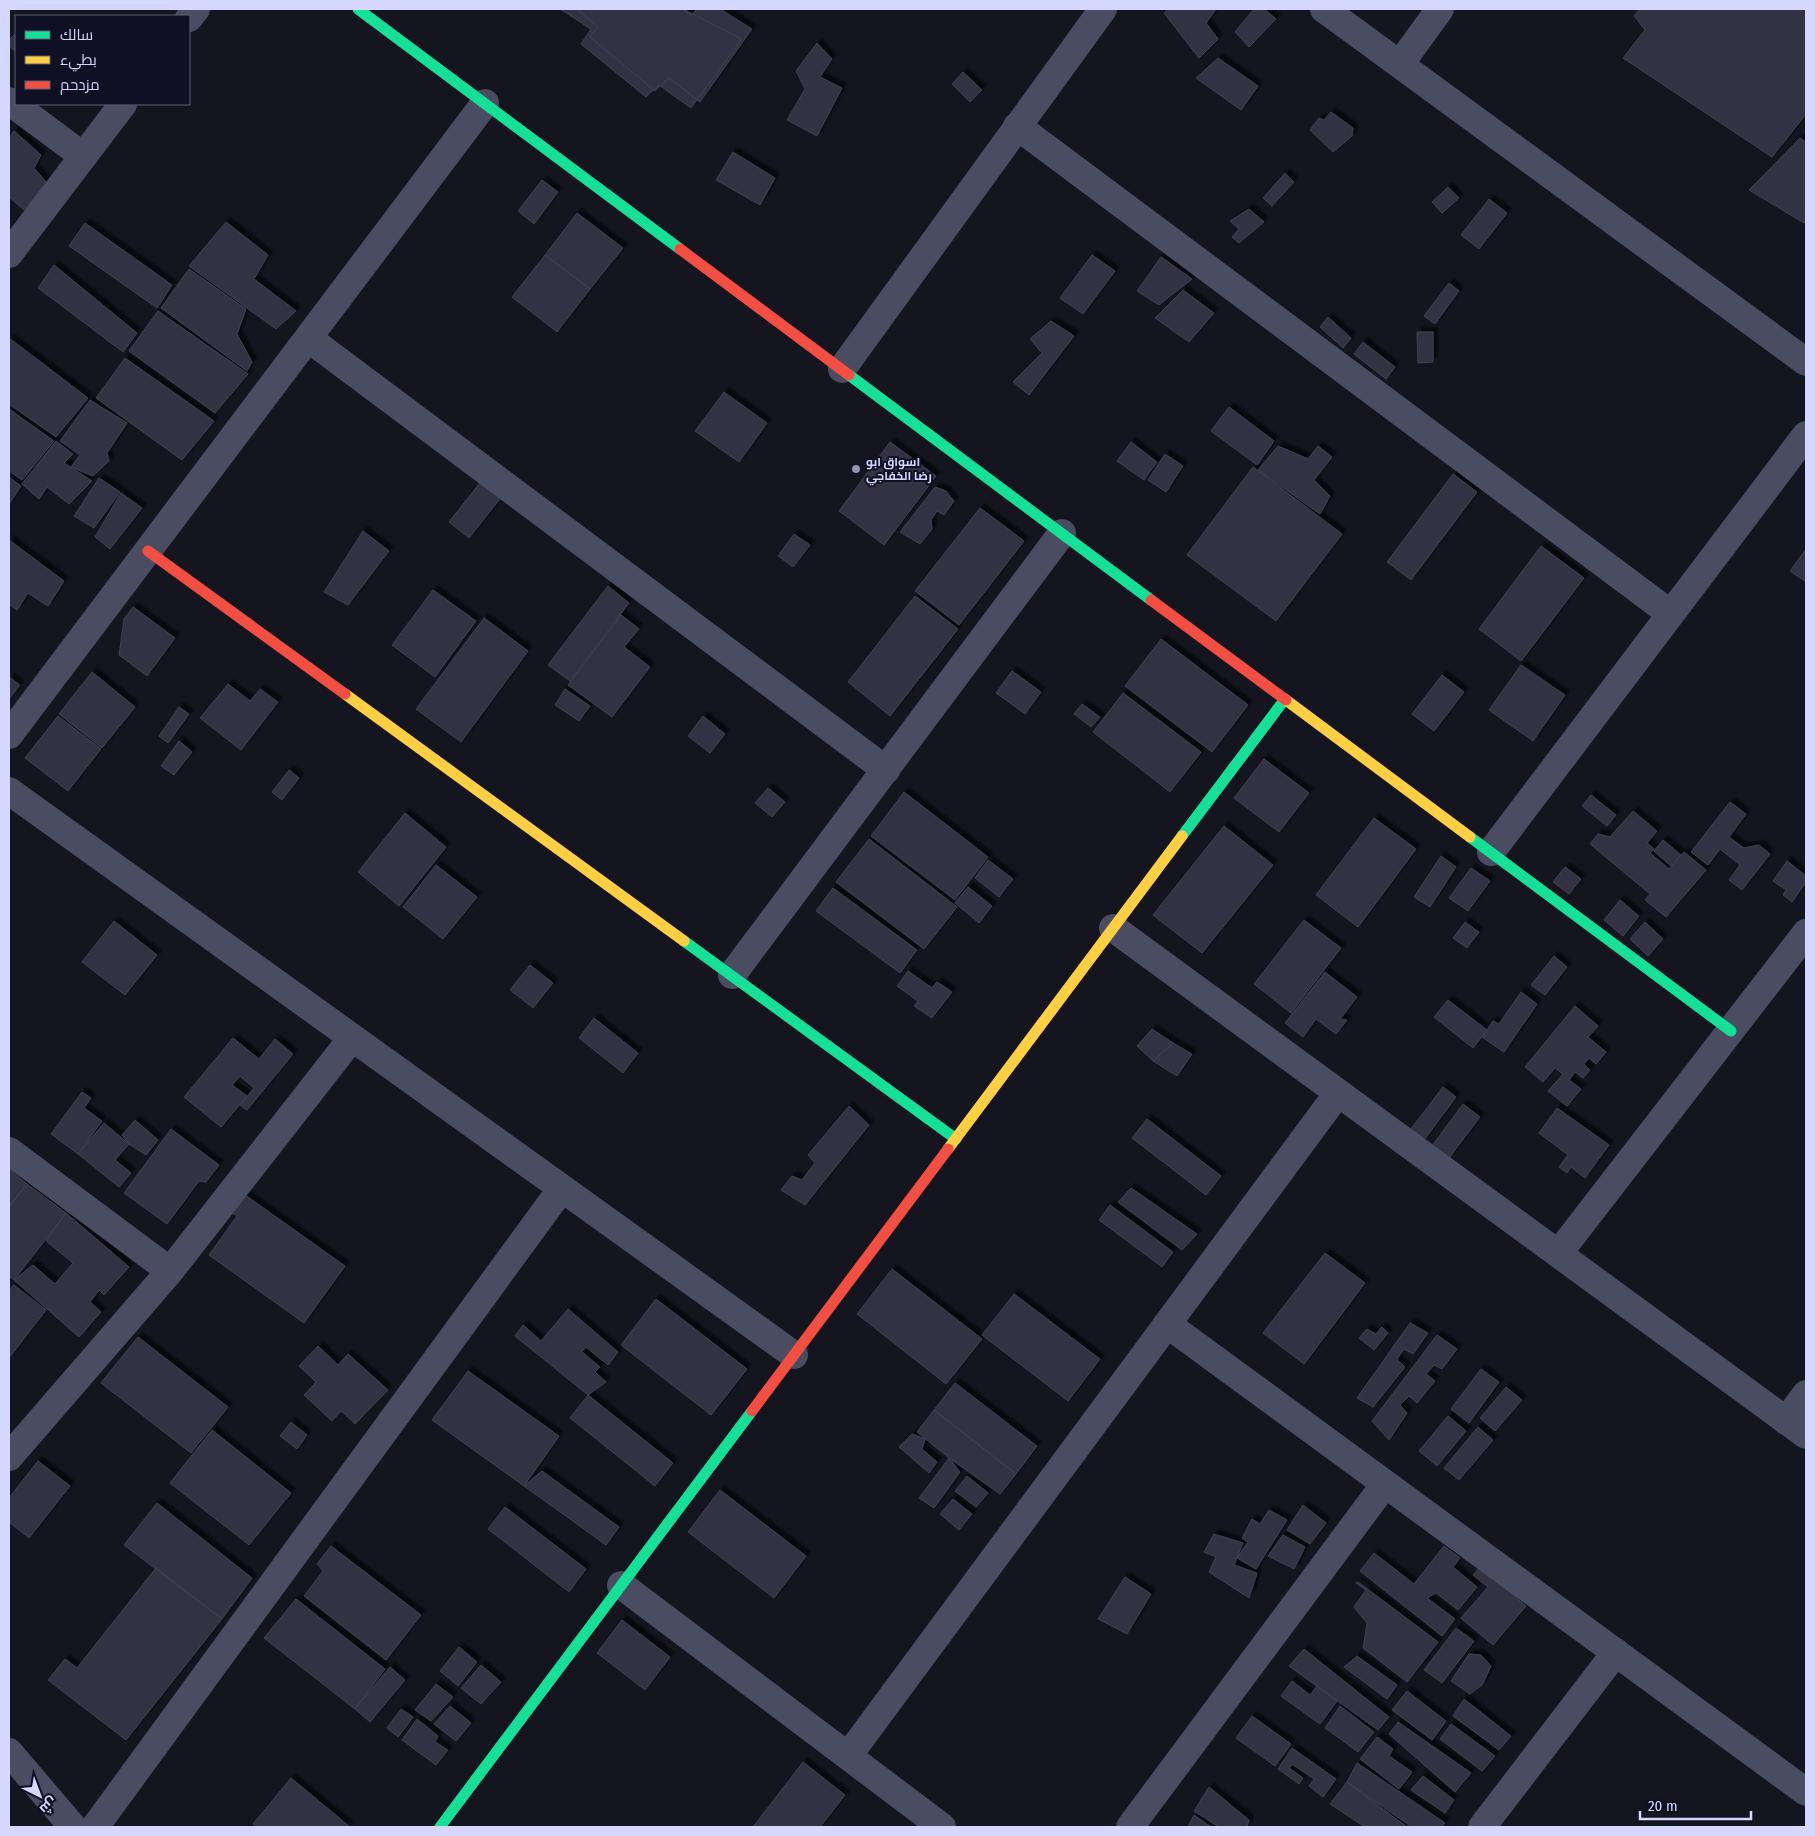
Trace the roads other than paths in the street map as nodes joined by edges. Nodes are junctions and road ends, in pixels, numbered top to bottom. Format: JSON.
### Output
{"nodes":[{"id":1,"x":358,"y":9,"type":"edge"},
{"id":2,"x":1102,"y":9,"type":"edge"},
{"id":3,"x":1324,"y":9,"type":"edge"},
{"id":4,"x":1440,"y":9,"type":"edge"},
{"id":5,"x":1400,"y":64,"type":"junction"},
{"id":6,"x":9,"y":101,"type":"edge"},
{"id":7,"x":485,"y":103,"type":"junction"},
{"id":8,"x":122,"y":105,"type":"edge"},
{"id":9,"x":1017,"y":126,"type":"junction"},
{"id":10,"x":83,"y":156,"type":"junction"},
{"id":11,"x":9,"y":254,"type":"edge"},
{"id":12,"x":308,"y":338,"type":"junction"},
{"id":13,"x":1806,"y":362,"type":"edge"},
{"id":14,"x":842,"y":369,"type":"junction"},
{"id":15,"x":1806,"y":435,"type":"edge"},
{"id":16,"x":1062,"y":533,"type":"junction"},
{"id":17,"x":148,"y":551,"type":"junction"},
{"id":18,"x":1671,"y":614,"type":"junction"},
{"id":19,"x":1285,"y":699,"type":"junction"},
{"id":20,"x":9,"y":735,"type":"edge"},
{"id":21,"x":886,"y":770,"type":"junction"},
{"id":22,"x":9,"y":791,"type":"edge"},
{"id":23,"x":1491,"y":852,"type":"junction"},
{"id":24,"x":1113,"y":928,"type":"junction"},
{"id":25,"x":1806,"y":933,"type":"edge"},
{"id":26,"x":732,"y":975,"type":"junction"},
{"id":27,"x":1731,"y":1030,"type":"junction"},
{"id":28,"x":352,"y":1038,"type":"junction"},
{"id":29,"x":1338,"y":1092,"type":"junction"},
{"id":30,"x":956,"y":1139,"type":"junction"},
{"id":31,"x":9,"y":1151,"type":"edge"},
{"id":32,"x":562,"y":1188,"type":"junction"},
{"id":33,"x":1558,"y":1254,"type":"junction"},
{"id":34,"x":170,"y":1271,"type":"junction"},
{"id":35,"x":1167,"y":1324,"type":"junction"},
{"id":36,"x":794,"y":1355,"type":"junction"},
{"id":37,"x":1806,"y":1394,"type":"edge"},
{"id":38,"x":1796,"y":1428,"type":"edge"},
{"id":39,"x":9,"y":1457,"type":"edge"},
{"id":40,"x":1385,"y":1484,"type":"junction"},
{"id":41,"x":621,"y":1585,"type":"junction"},
{"id":42,"x":1616,"y":1652,"type":"junction"},
{"id":43,"x":9,"y":1752,"type":"edge"},
{"id":44,"x":848,"y":1756,"type":"junction"},
{"id":45,"x":1806,"y":1792,"type":"edge"},
{"id":46,"x":444,"y":1826,"type":"edge"},
{"id":47,"x":73,"y":1827,"type":"edge"},
{"id":48,"x":95,"y":1827,"type":"edge"},
{"id":49,"x":942,"y":1827,"type":"edge"},
{"id":50,"x":1130,"y":1827,"type":"edge"},
{"id":51,"x":1482,"y":1827,"type":"edge"}],
"edges":[{"from":1,"to":7,"type":"street"},
{"from":2,"to":9,"type":"street"},
{"from":3,"to":5,"type":"street"},
{"from":4,"to":5,"type":"street"},
{"from":5,"to":13,"type":"street"},
{"from":6,"to":10,"type":"street"},
{"from":7,"to":12,"type":"street"},
{"from":7,"to":14,"type":"street"},
{"from":8,"to":10,"type":"street"},
{"from":9,"to":14,"type":"street"},
{"from":9,"to":18,"type":"street"},
{"from":10,"to":11,"type":"street"},
{"from":12,"to":17,"type":"street"},
{"from":12,"to":21,"type":"street"},
{"from":14,"to":16,"type":"street"},
{"from":15,"to":18,"type":"street"},
{"from":16,"to":19,"type":"street"},
{"from":16,"to":21,"type":"street"},
{"from":17,"to":20,"type":"street"},
{"from":17,"to":26,"type":"street"},
{"from":18,"to":23,"type":"street"},
{"from":19,"to":23,"type":"street"},
{"from":19,"to":24,"type":"street"},
{"from":21,"to":26,"type":"street"},
{"from":22,"to":28,"type":"street"},
{"from":23,"to":27,"type":"street"},
{"from":24,"to":29,"type":"street"},
{"from":24,"to":30,"type":"street"},
{"from":25,"to":27,"type":"street"},
{"from":26,"to":30,"type":"street"},
{"from":27,"to":33,"type":"street"},
{"from":28,"to":32,"type":"street"},
{"from":28,"to":34,"type":"street"},
{"from":29,"to":33,"type":"street"},
{"from":29,"to":35,"type":"street"},
{"from":30,"to":36,"type":"street"},
{"from":31,"to":34,"type":"street"},
{"from":32,"to":36,"type":"street"},
{"from":32,"to":48,"type":"street"},
{"from":33,"to":38,"type":"street"},
{"from":34,"to":39,"type":"street"},
{"from":35,"to":40,"type":"street"},
{"from":35,"to":44,"type":"street"},
{"from":36,"to":41,"type":"street"},
{"from":37,"to":38,"type":"street"},
{"from":40,"to":42,"type":"street"},
{"from":40,"to":50,"type":"street"},
{"from":41,"to":44,"type":"street"},
{"from":41,"to":46,"type":"street"},
{"from":42,"to":45,"type":"street"},
{"from":42,"to":51,"type":"street"},
{"from":43,"to":47,"type":"street"},
{"from":44,"to":49,"type":"street"}]}
